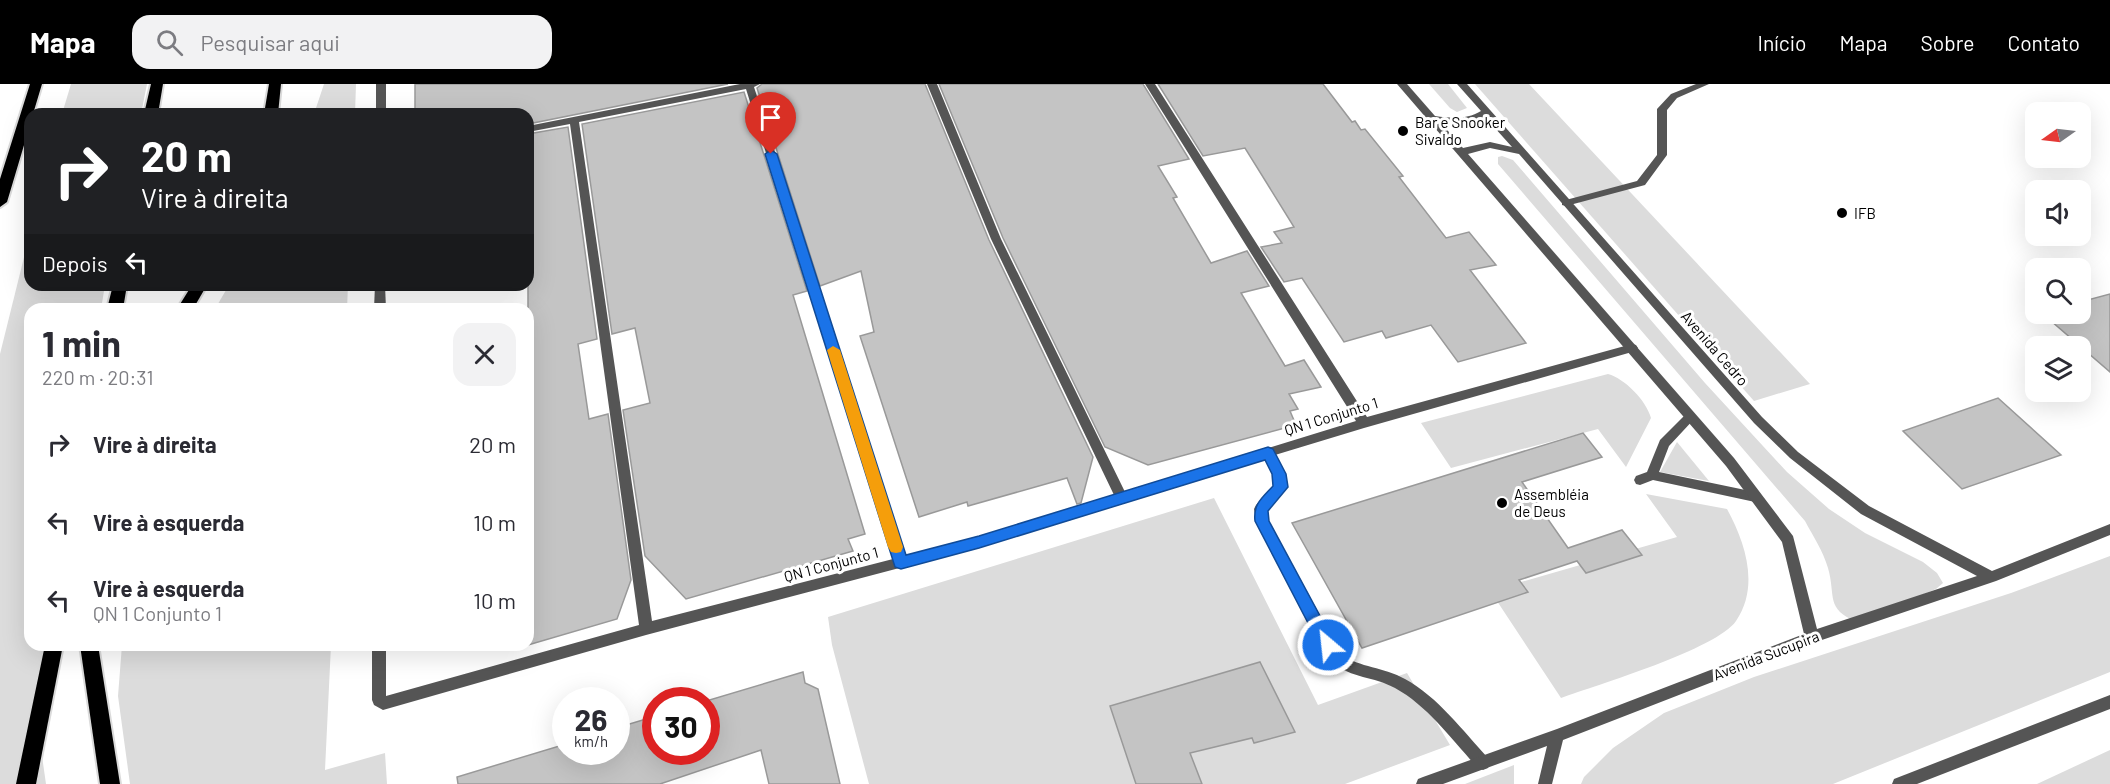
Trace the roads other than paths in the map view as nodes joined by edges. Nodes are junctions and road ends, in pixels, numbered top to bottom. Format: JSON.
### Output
{"nodes":[{"id":1,"x":36,"y":84,"type":"edge"},
{"id":2,"x":157,"y":84,"type":"edge"},
{"id":3,"x":275,"y":84,"type":"edge"},
{"id":4,"x":381,"y":84,"type":"edge"},
{"id":5,"x":932,"y":84,"type":"edge"},
{"id":6,"x":1150,"y":84,"type":"edge"},
{"id":7,"x":1402,"y":84,"type":"edge"},
{"id":8,"x":1462,"y":84,"type":"edge"},
{"id":9,"x":1704,"y":84,"type":"edge"},
{"id":10,"x":753,"y":85,"type":"edge"},
{"id":11,"x":29,"y":108,"type":"edge"},
{"id":12,"x":153,"y":108,"type":"edge"},
{"id":13,"x":272,"y":108,"type":"edge"},
{"id":14,"x":381,"y":108,"type":"edge"},
{"id":15,"x":1487,"y":111,"type":"junction"},
{"id":16,"x":1431,"y":119,"type":"junction"},
{"id":17,"x":574,"y":120,"type":"junction"},
{"id":18,"x":24,"y":123,"type":"edge"},
{"id":19,"x":534,"y":128,"type":"edge"},
{"id":20,"x":1461,"y":152,"type":"junction"},
{"id":21,"x":1523,"y":152,"type":"junction"},
{"id":22,"x":0,"y":202,"type":"edge"},
{"id":23,"x":1566,"y":203,"type":"junction"},
{"id":24,"x":1632,"y":348,"type":"junction"},
{"id":25,"x":1690,"y":417,"type":"junction"},
{"id":26,"x":1364,"y":423,"type":"junction"},
{"id":27,"x":1268,"y":453,"type":"junction"},
{"id":28,"x":1755,"y":497,"type":"junction"},
{"id":29,"x":1122,"y":498,"type":"junction"},
{"id":30,"x":2110,"y":529,"type":"edge"},
{"id":31,"x":901,"y":563,"type":"junction"},
{"id":32,"x":1991,"y":577,"type":"junction"},
{"id":33,"x":646,"y":629,"type":"junction"},
{"id":34,"x":1812,"y":637,"type":"junction"},
{"id":35,"x":53,"y":651,"type":"edge"},
{"id":36,"x":90,"y":651,"type":"edge"},
{"id":37,"x":379,"y":651,"type":"edge"},
{"id":38,"x":2110,"y":702,"type":"edge"},
{"id":39,"x":1557,"y":736,"type":"junction"},
{"id":40,"x":1483,"y":763,"type":"junction"},
{"id":41,"x":26,"y":784,"type":"edge"},
{"id":42,"x":110,"y":784,"type":"edge"},
{"id":43,"x":1423,"y":784,"type":"edge"},
{"id":44,"x":1545,"y":784,"type":"edge"},
{"id":45,"x":1899,"y":784,"type":"edge"}],
"edges":[{"from":1,"to":11,"type":"highway"},
{"from":2,"to":12,"type":"highway"},
{"from":3,"to":13,"type":"highway"},
{"from":4,"to":14,"type":"street"},
{"from":5,"to":29,"type":"street"},
{"from":6,"to":26,"type":"street"},
{"from":7,"to":16,"type":"street"},
{"from":8,"to":15,"type":"street","name":"Avenida Cedro"},
{"from":9,"to":23,"type":"street"},
{"from":10,"to":17,"type":"street"},
{"from":10,"to":31,"type":"street"},
{"from":15,"to":16,"type":"street"},
{"from":15,"to":21,"type":"street","name":"Avenida Cedro"},
{"from":16,"to":20,"type":"street"},
{"from":17,"to":19,"type":"street"},
{"from":17,"to":33,"type":"street"},
{"from":18,"to":22,"type":"highway"},
{"from":20,"to":21,"type":"street"},
{"from":20,"to":24,"type":"street"},
{"from":21,"to":23,"type":"street","name":"Avenida Cedro"},
{"from":23,"to":32,"type":"street","name":"Avenida Cedro"},
{"from":24,"to":25,"type":"street"},
{"from":24,"to":26,"type":"street","name":"QN 1 Conjunto 1"},
{"from":25,"to":28,"type":"street"},
{"from":25,"to":28,"type":"street"},
{"from":26,"to":27,"type":"street","name":"QN 1 Conjunto 1"},
{"from":27,"to":29,"type":"street","name":"QN 1 Conjunto 1"},
{"from":27,"to":40,"type":"street"},
{"from":28,"to":34,"type":"street"},
{"from":29,"to":31,"type":"street","name":"QN 1 Conjunto 1"},
{"from":30,"to":32,"type":"street","name":"Avenida Sucupira"},
{"from":31,"to":33,"type":"street","name":"QN 1 Conjunto 1"},
{"from":32,"to":34,"type":"street","name":"Avenida Sucupira"},
{"from":33,"to":37,"type":"street","name":"QN 1 Conjunto 1"},
{"from":34,"to":39,"type":"street","name":"Avenida Sucupira"},
{"from":35,"to":41,"type":"highway"},
{"from":36,"to":42,"type":"highway"},
{"from":38,"to":45,"type":"street"},
{"from":39,"to":40,"type":"street","name":"Avenida Sucupira"},
{"from":39,"to":44,"type":"street"},
{"from":40,"to":43,"type":"street","name":"Avenida Sucupira"}]}
